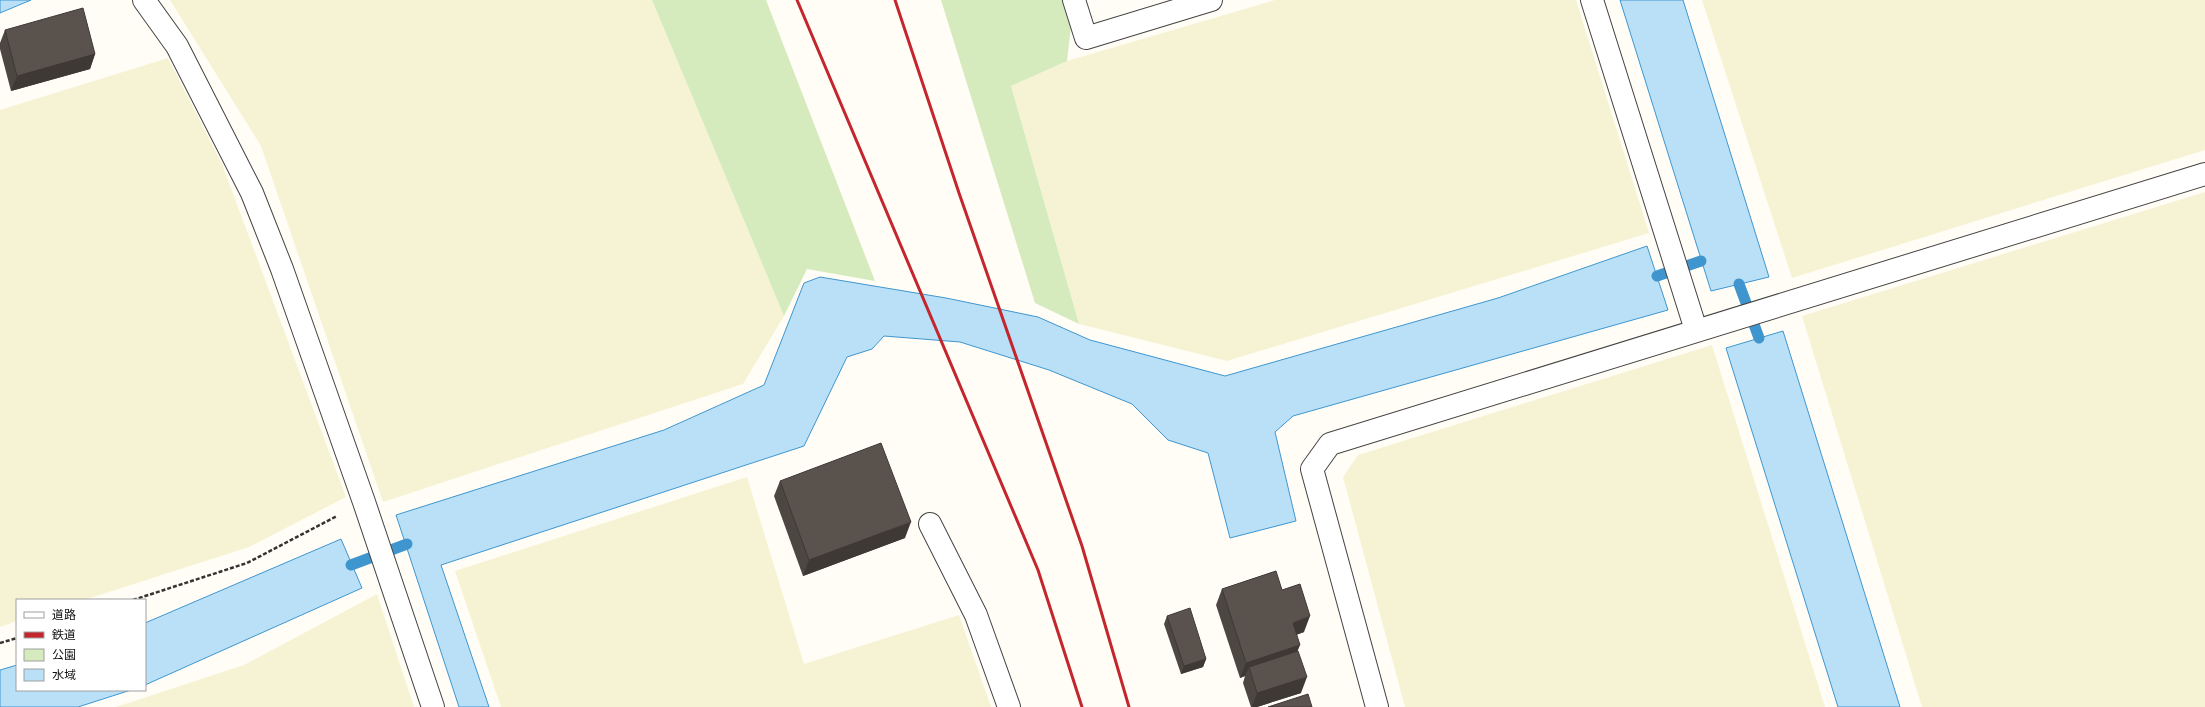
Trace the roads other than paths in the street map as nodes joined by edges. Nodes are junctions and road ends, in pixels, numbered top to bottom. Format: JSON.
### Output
{"nodes":[{"id":1,"x":144,"y":0,"type":"edge"},
{"id":2,"x":1074,"y":0,"type":"edge"},
{"id":3,"x":1211,"y":0,"type":"edge"},
{"id":4,"x":1592,"y":0,"type":"edge"},
{"id":5,"x":2205,"y":174,"type":"edge"},
{"id":6,"x":1696,"y":330,"type":"junction"},
{"id":7,"x":930,"y":524,"type":"dead end"},
{"id":8,"x":433,"y":707,"type":"edge"},
{"id":9,"x":1008,"y":707,"type":"edge"},
{"id":10,"x":1377,"y":707,"type":"edge"}],
"edges":[{"from":1,"to":8,"type":"street"},
{"from":2,"to":3,"type":"street"},
{"from":4,"to":6,"type":"street"},
{"from":5,"to":6,"type":"street"},
{"from":6,"to":10,"type":"street"},
{"from":7,"to":9,"type":"street"}]}
